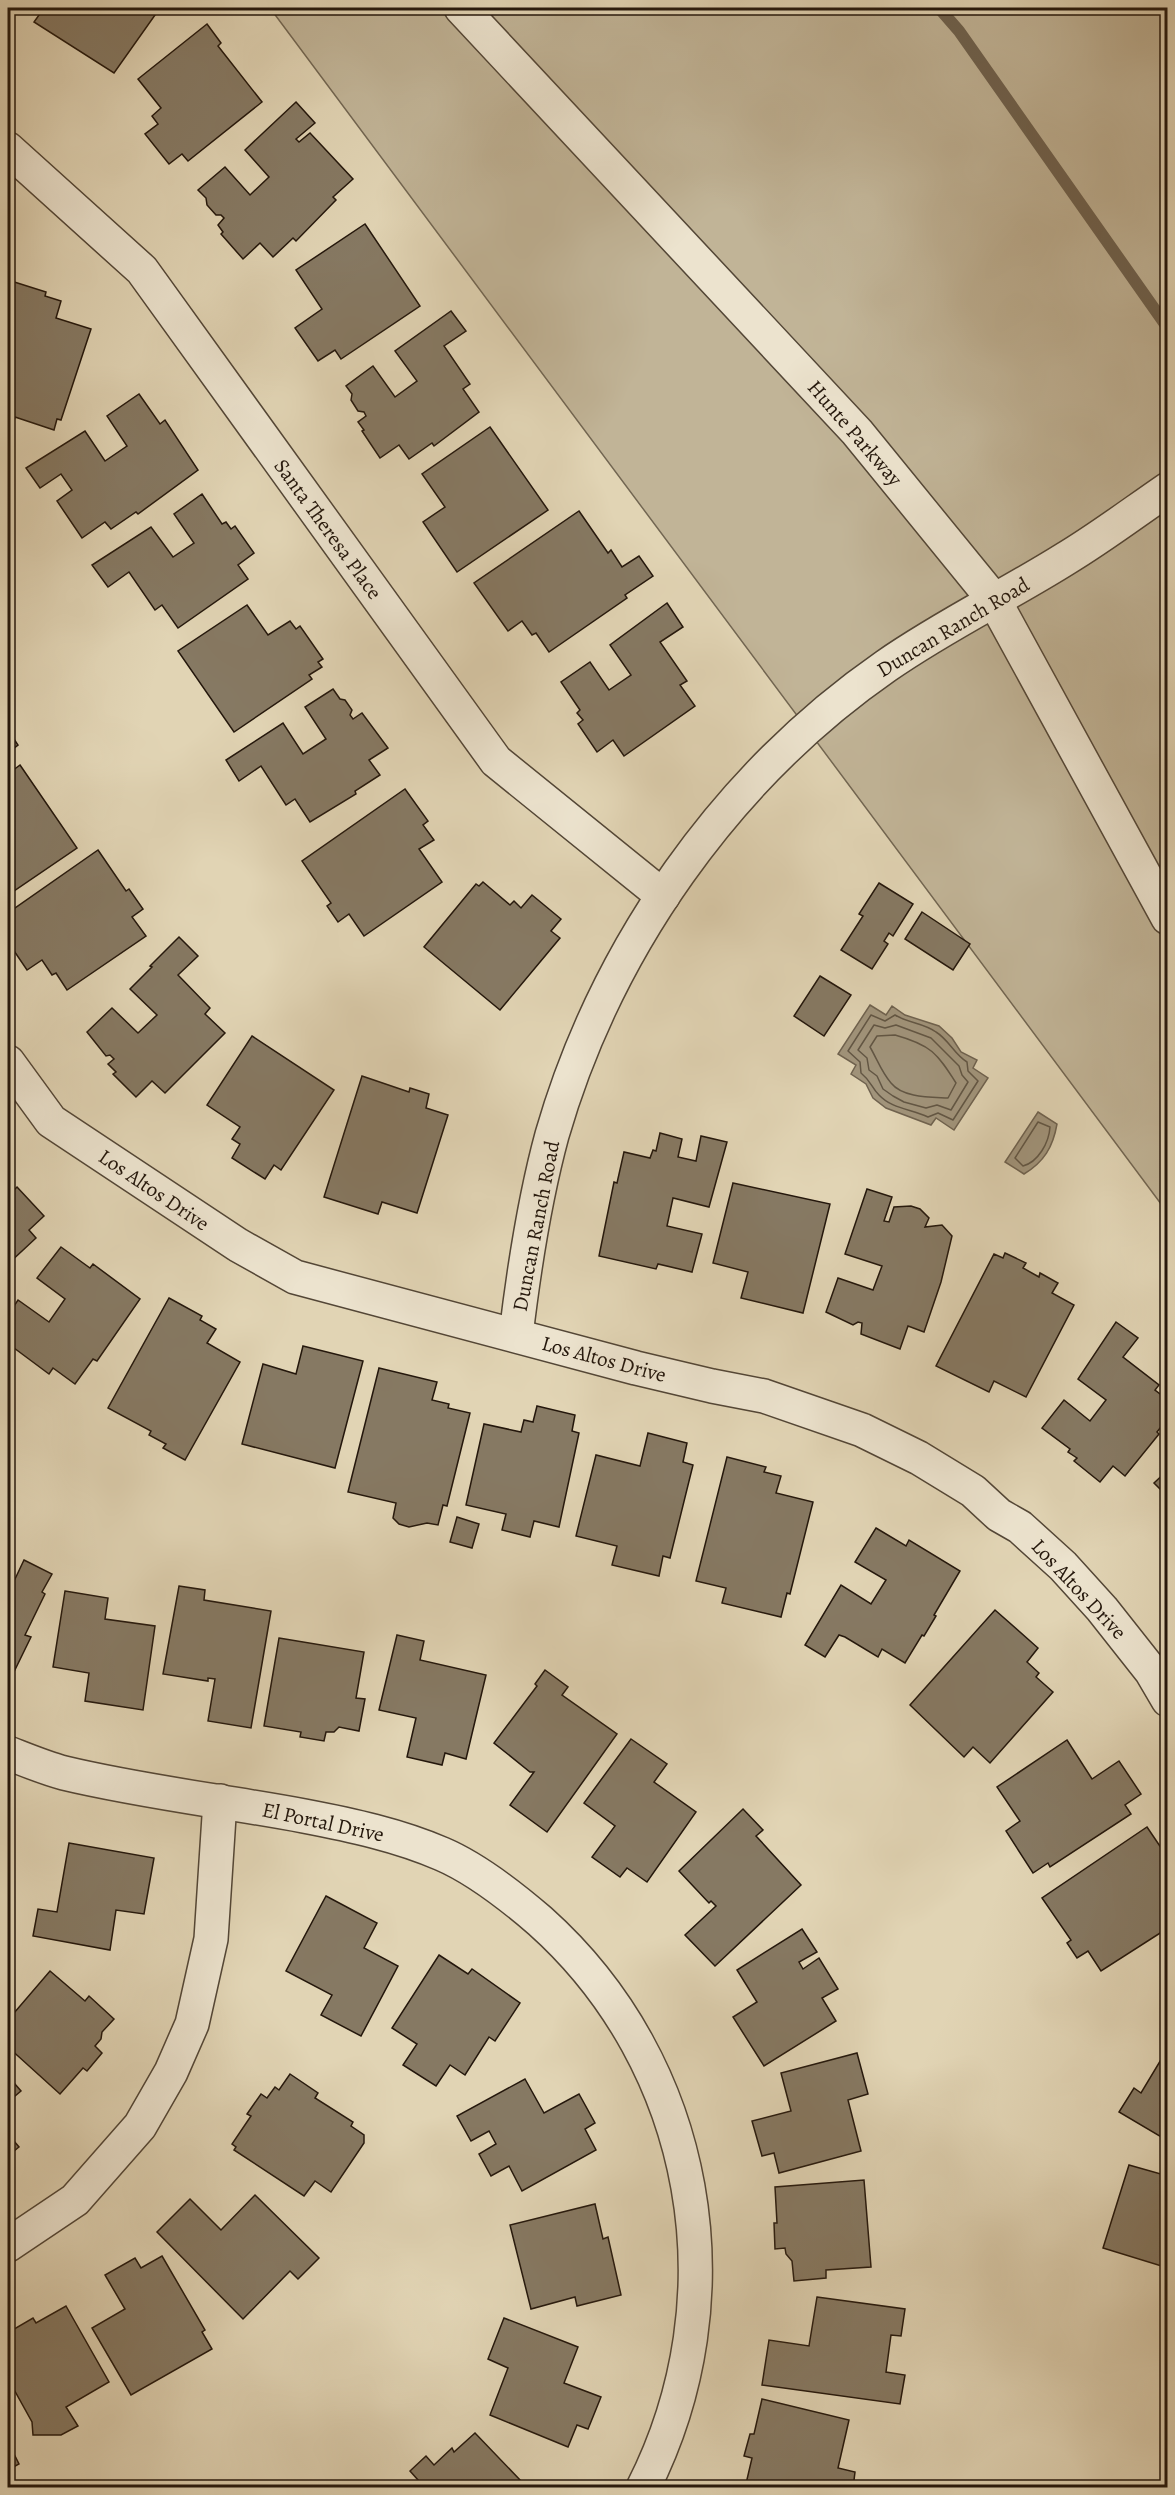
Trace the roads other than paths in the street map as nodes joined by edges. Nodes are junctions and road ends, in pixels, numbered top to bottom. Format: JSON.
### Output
{"nodes":[{"id":1,"x":461,"y":8,"type":"edge"},
{"id":2,"x":8,"y":149,"type":"edge"},
{"id":3,"x":1167,"y":489,"type":"edge"},
{"id":4,"x":994,"y":600,"type":"junction"},
{"id":5,"x":663,"y":896,"type":"junction"},
{"id":6,"x":1167,"y":918,"type":"edge"},
{"id":7,"x":8,"y":1062,"type":"edge"},
{"id":8,"x":516,"y":1335,"type":"junction"},
{"id":9,"x":1167,"y":1700,"type":"edge"},
{"id":10,"x":8,"y":1753,"type":"edge"},
{"id":11,"x":220,"y":1801,"type":"junction"},
{"id":12,"x":8,"y":2245,"type":"edge"},
{"id":13,"x":643,"y":2487,"type":"edge"}],
"edges":[{"from":1,"to":4,"type":"street","name":"Hunte Parkway"},
{"from":2,"to":5,"type":"street","name":"Santa Theresa Place"},
{"from":3,"to":4,"type":"street","name":"Duncan Ranch Road"},
{"from":4,"to":5,"type":"street","name":"Duncan Ranch Road"},
{"from":4,"to":6,"type":"street","name":"Hunte Parkway"},
{"from":5,"to":8,"type":"street","name":"Duncan Ranch Road"},
{"from":7,"to":8,"type":"street","name":"Los Altos Drive"},
{"from":8,"to":9,"type":"street","name":"Los Altos Drive"},
{"from":10,"to":11,"type":"street","name":"El Portal Drive"},
{"from":11,"to":12,"type":"street"},
{"from":11,"to":13,"type":"street","name":"El Portal Drive"}]}
